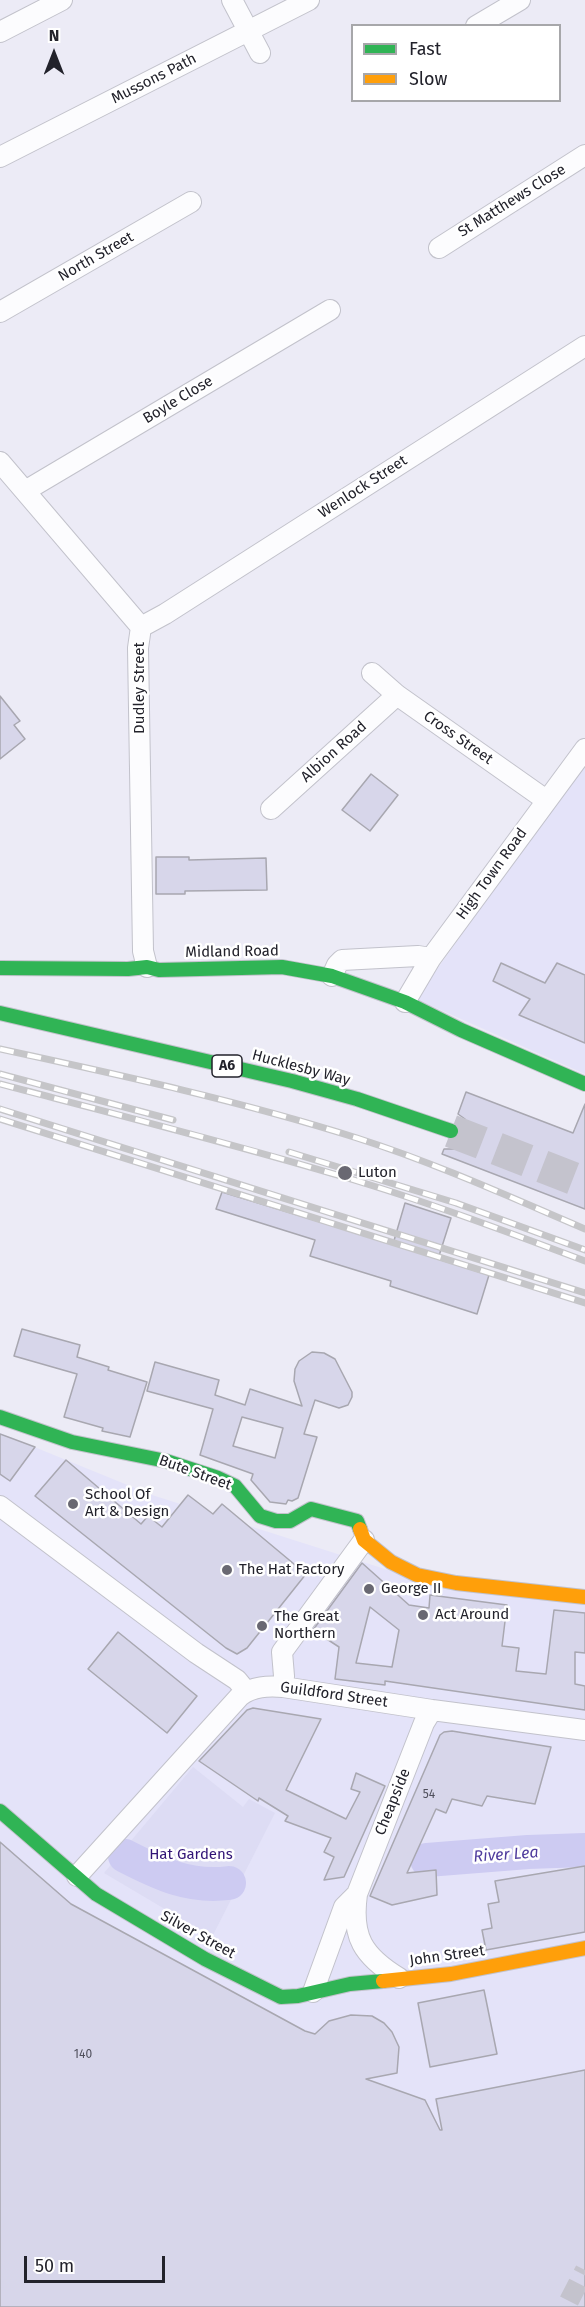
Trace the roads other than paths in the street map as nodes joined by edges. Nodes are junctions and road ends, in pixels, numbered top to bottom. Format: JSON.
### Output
{"nodes":[{"id":1,"x":62,"y":0,"type":"edge"},
{"id":2,"x":232,"y":0,"type":"edge"},
{"id":3,"x":309,"y":0,"type":"edge"},
{"id":4,"x":520,"y":0,"type":"edge"},
{"id":5,"x":479,"y":24,"type":"edge"},
{"id":6,"x":249,"y":31,"type":"junction"},
{"id":7,"x":0,"y":32,"type":"edge"},
{"id":8,"x":260,"y":53,"type":"dead end"},
{"id":9,"x":585,"y":155,"type":"edge"},
{"id":10,"x":0,"y":157,"type":"edge"},
{"id":11,"x":191,"y":202,"type":"dead end"},
{"id":12,"x":439,"y":248,"type":"dead end"},
{"id":13,"x":330,"y":310,"type":"dead end"},
{"id":14,"x":0,"y":312,"type":"edge"},
{"id":15,"x":585,"y":346,"type":"edge"},
{"id":16,"x":0,"y":462,"type":"edge"},
{"id":17,"x":25,"y":491,"type":"junction"},
{"id":18,"x":141,"y":627,"type":"junction"},
{"id":19,"x":372,"y":673,"type":"dead end"},
{"id":20,"x":397,"y":695,"type":"junction"},
{"id":21,"x":585,"y":749,"type":"edge"},
{"id":22,"x":546,"y":800,"type":"junction"},
{"id":23,"x":272,"y":810,"type":"dead end"},
{"id":24,"x":431,"y":958,"type":"junction"},
{"id":25,"x":147,"y":967,"type":"junction"},
{"id":26,"x":0,"y":968,"type":"edge"},
{"id":27,"x":332,"y":976,"type":"junction"},
{"id":28,"x":405,"y":1002,"type":"junction"},
{"id":29,"x":0,"y":1013,"type":"edge"},
{"id":30,"x":585,"y":1084,"type":"edge"},
{"id":31,"x":451,"y":1131,"type":"tunnel mouth"},
{"id":32,"x":0,"y":1417,"type":"edge"},
{"id":33,"x":0,"y":1506,"type":"edge"},
{"id":34,"x":364,"y":1540,"type":"junction"},
{"id":35,"x":585,"y":1597,"type":"edge"},
{"id":36,"x":283,"y":1687,"type":"junction"},
{"id":37,"x":246,"y":1691,"type":"junction"},
{"id":38,"x":432,"y":1710,"type":"junction"},
{"id":39,"x":585,"y":1730,"type":"edge"},
{"id":40,"x":0,"y":1811,"type":"edge"},
{"id":41,"x":77,"y":1876,"type":"junction"},
{"id":42,"x":357,"y":1894,"type":"junction"},
{"id":43,"x":585,"y":1948,"type":"edge"},
{"id":44,"x":399,"y":1978,"type":"junction"},
{"id":45,"x":313,"y":1992,"type":"junction"}],
"edges":[{"from":1,"to":7,"type":"street"},
{"from":2,"to":6,"type":"street"},
{"from":3,"to":6,"type":"street","name":"Mussons Path"},
{"from":4,"to":5,"type":"street"},
{"from":6,"to":8,"type":"street"},
{"from":6,"to":10,"type":"street","name":"Mussons Path"},
{"from":9,"to":12,"type":"street","name":"St Matthews Close"},
{"from":11,"to":14,"type":"street","name":"North Street"},
{"from":13,"to":17,"type":"street","name":"Boyle Close"},
{"from":15,"to":18,"type":"street","name":"Wenlock Street"},
{"from":16,"to":17,"type":"street","name":"Dudley Street"},
{"from":17,"to":18,"type":"street","name":"Dudley Street"},
{"from":18,"to":25,"type":"street","name":"Dudley Street"},
{"from":19,"to":20,"type":"street","name":"Cross Street"},
{"from":20,"to":22,"type":"street","name":"Cross Street"},
{"from":20,"to":23,"type":"street","name":"Albion Road"},
{"from":21,"to":22,"type":"street","name":"High Town Road"},
{"from":22,"to":24,"type":"street","name":"High Town Road"},
{"from":24,"to":27,"type":"street"},
{"from":24,"to":28,"type":"street","name":"High Town Road"},
{"from":25,"to":26,"type":"main road","name":"Midland Road"},
{"from":25,"to":27,"type":"main road","name":"Midland Road"},
{"from":27,"to":28,"type":"main road","name":"Midland Road"},
{"from":28,"to":30,"type":"main road","name":"Midland Road"},
{"from":29,"to":31,"type":"main road","name":"Hucklesby Way","number":"A6"},
{"from":32,"to":34,"type":"main road","name":"Bute Street"},
{"from":33,"to":37,"type":"street"},
{"from":34,"to":35,"type":"main road","name":"Bute Street"},
{"from":34,"to":36,"type":"street"},
{"from":36,"to":37,"type":"street","name":"Guildford Street"},
{"from":36,"to":38,"type":"street","name":"Guildford Street"},
{"from":37,"to":41,"type":"street"},
{"from":38,"to":39,"type":"street","name":"Guildford Street"},
{"from":38,"to":42,"type":"street","name":"Cheapside"},
{"from":40,"to":41,"type":"main road","name":"Silver Street"},
{"from":41,"to":45,"type":"main road","name":"Silver Street"},
{"from":42,"to":44,"type":"street"},
{"from":42,"to":45,"type":"street"},
{"from":43,"to":44,"type":"main road","name":"John Street"},
{"from":44,"to":45,"type":"main road","name":"John Street"}]}
